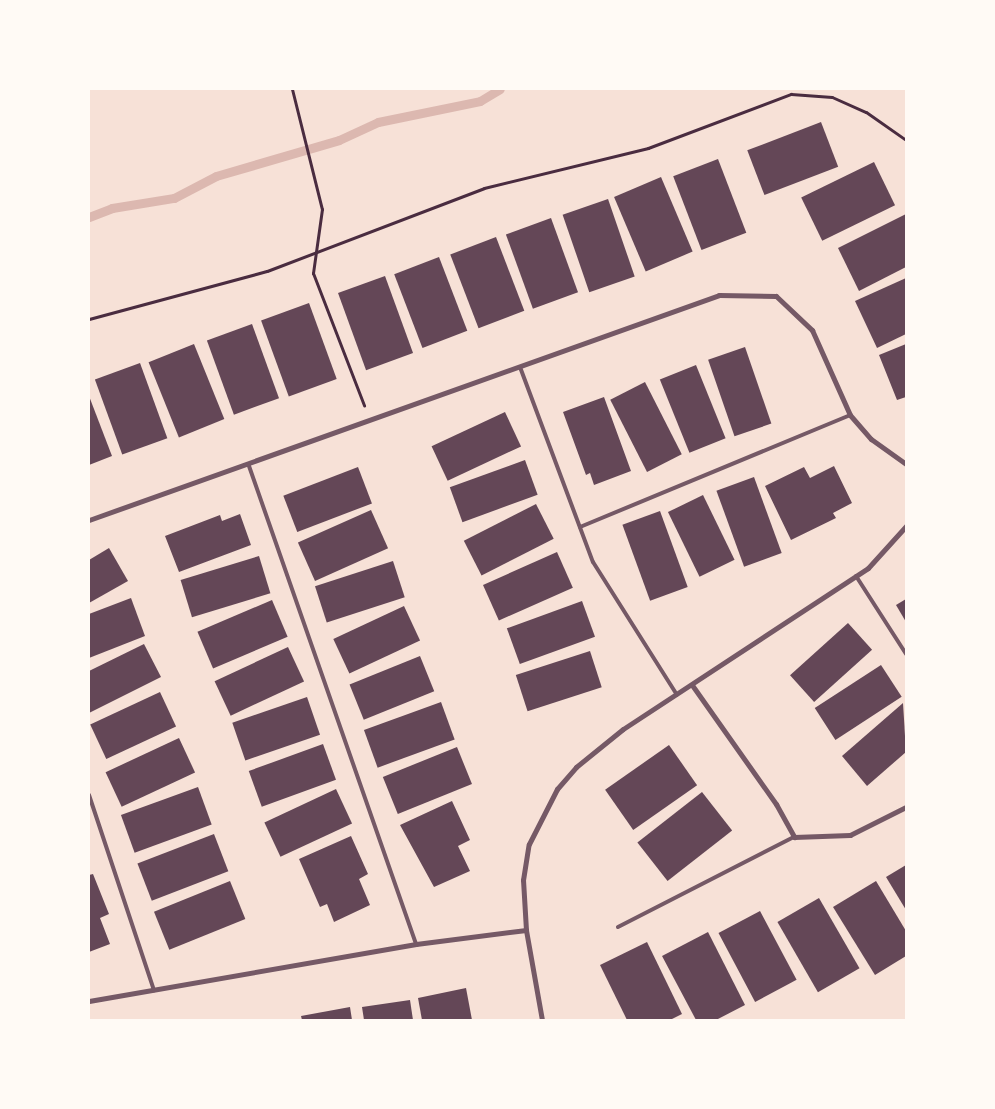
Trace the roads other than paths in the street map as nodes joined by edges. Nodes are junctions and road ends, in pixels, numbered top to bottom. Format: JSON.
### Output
{"nodes":[{"id":1,"x":520,"y":367,"type":"junction"},
{"id":2,"x":850,"y":415,"type":"junction"},
{"id":3,"x":906,"y":464,"type":"edge"},
{"id":4,"x":249,"y":466,"type":"junction"},
{"id":5,"x":89,"y":520,"type":"edge"},
{"id":6,"x":906,"y":526,"type":"edge"},
{"id":7,"x":580,"y":527,"type":"junction"},
{"id":8,"x":856,"y":576,"type":"junction"},
{"id":9,"x":906,"y":654,"type":"edge"},
{"id":10,"x":692,"y":685,"type":"junction"},
{"id":11,"x":677,"y":694,"type":"junction"},
{"id":12,"x":89,"y":795,"type":"edge"},
{"id":13,"x":906,"y":807,"type":"edge"},
{"id":14,"x":794,"y":837,"type":"junction"},
{"id":15,"x":618,"y":928,"type":"dead end"},
{"id":16,"x":526,"y":930,"type":"junction"},
{"id":17,"x":416,"y":944,"type":"junction"},
{"id":18,"x":154,"y":990,"type":"junction"},
{"id":19,"x":89,"y":1001,"type":"edge"},
{"id":20,"x":542,"y":1020,"type":"edge"}],
"edges":[{"from":1,"to":2,"type":"street"},
{"from":1,"to":4,"type":"street"},
{"from":1,"to":7,"type":"lane"},
{"from":2,"to":3,"type":"street"},
{"from":2,"to":7,"type":"lane"},
{"from":4,"to":5,"type":"street"},
{"from":4,"to":17,"type":"lane"},
{"from":6,"to":8,"type":"street"},
{"from":7,"to":11,"type":"lane"},
{"from":8,"to":9,"type":"lane"},
{"from":8,"to":10,"type":"street"},
{"from":10,"to":11,"type":"street"},
{"from":10,"to":14,"type":"street"},
{"from":11,"to":16,"type":"street"},
{"from":12,"to":18,"type":"lane"},
{"from":13,"to":14,"type":"street"},
{"from":14,"to":15,"type":"lane"},
{"from":16,"to":17,"type":"street"},
{"from":16,"to":20,"type":"street"},
{"from":17,"to":18,"type":"street"},
{"from":18,"to":19,"type":"street"}]}
